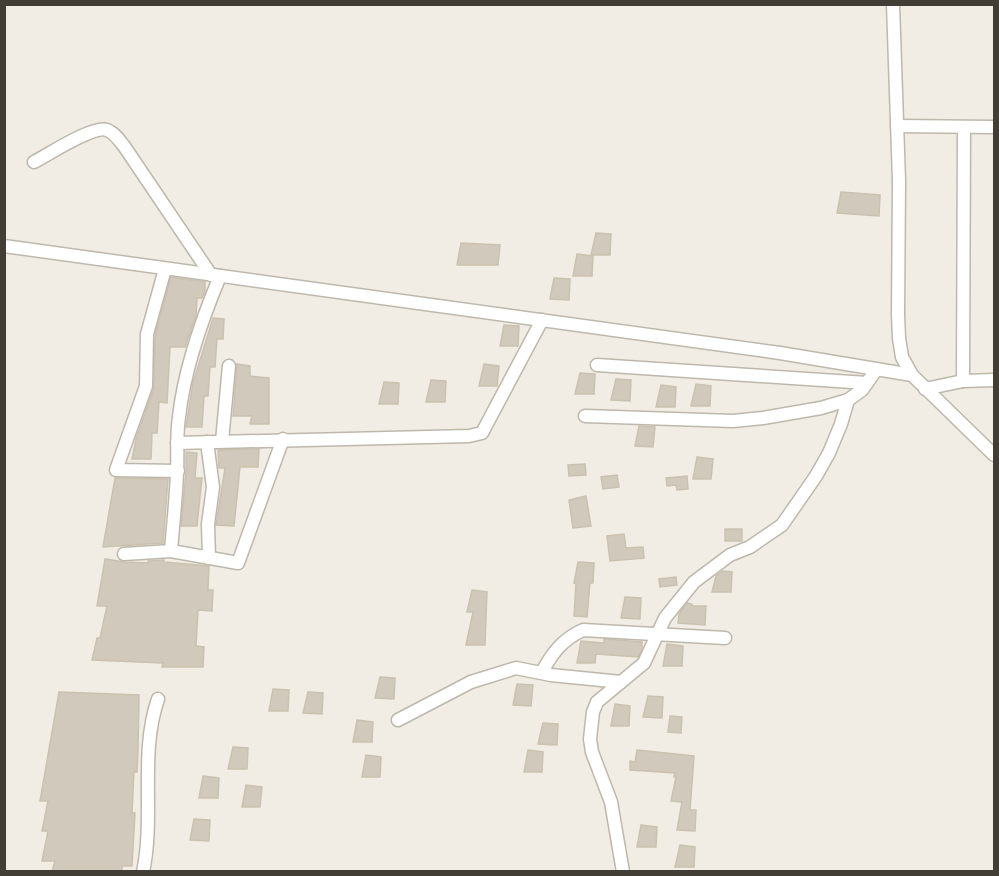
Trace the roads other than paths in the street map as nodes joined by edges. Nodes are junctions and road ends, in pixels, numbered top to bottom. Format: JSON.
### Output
{"nodes":[{"id":1,"x":893,"y":4,"type":"edge"},
{"id":2,"x":897,"y":126,"type":"junction"},
{"id":3,"x":964,"y":128,"type":"junction"},
{"id":4,"x":994,"y":128,"type":"edge"},
{"id":5,"x":34,"y":162,"type":"dead end"},
{"id":6,"x":8,"y":247,"type":"edge"},
{"id":7,"x":165,"y":268,"type":"junction"},
{"id":8,"x":216,"y":276,"type":"junction"},
{"id":9,"x":542,"y":320,"type":"junction"},
{"id":10,"x":597,"y":365,"type":"dead end"},
{"id":11,"x":229,"y":366,"type":"dead end"},
{"id":12,"x":876,"y":370,"type":"junction"},
{"id":13,"x":912,"y":375,"type":"junction"},
{"id":14,"x":994,"y":380,"type":"edge"},
{"id":15,"x":963,"y":381,"type":"junction"},
{"id":16,"x":867,"y":383,"type":"junction"},
{"id":17,"x":925,"y":389,"type":"junction"},
{"id":18,"x":848,"y":400,"type":"junction"},
{"id":19,"x":585,"y":416,"type":"dead end"},
{"id":20,"x":283,"y":439,"type":"junction"},
{"id":21,"x":222,"y":441,"type":"junction"},
{"id":22,"x":207,"y":442,"type":"junction"},
{"id":23,"x":177,"y":443,"type":"junction"},
{"id":24,"x":994,"y":455,"type":"edge"},
{"id":25,"x":177,"y":471,"type":"junction"},
{"id":26,"x":171,"y":551,"type":"junction"},
{"id":27,"x":124,"y":554,"type":"dead end"},
{"id":28,"x":209,"y":558,"type":"junction"},
{"id":29,"x":658,"y":634,"type":"junction"},
{"id":30,"x":725,"y":638,"type":"dead end"},
{"id":31,"x":542,"y":672,"type":"junction"},
{"id":32,"x":621,"y":682,"type":"junction"},
{"id":33,"x":158,"y":699,"type":"dead end"},
{"id":34,"x":398,"y":720,"type":"dead end"},
{"id":35,"x":143,"y":872,"type":"edge"},
{"id":36,"x":623,"y":872,"type":"edge"}],
"edges":[{"from":1,"to":2,"type":"street"},
{"from":2,"to":3,"type":"street"},
{"from":2,"to":13,"type":"street"},
{"from":3,"to":4,"type":"street"},
{"from":3,"to":15,"type":"street"},
{"from":5,"to":8,"type":"street"},
{"from":6,"to":7,"type":"street"},
{"from":7,"to":8,"type":"street"},
{"from":7,"to":25,"type":"street"},
{"from":8,"to":9,"type":"street"},
{"from":8,"to":23,"type":"street"},
{"from":9,"to":12,"type":"street"},
{"from":9,"to":20,"type":"street"},
{"from":10,"to":16,"type":"street"},
{"from":11,"to":21,"type":"street"},
{"from":12,"to":13,"type":"street"},
{"from":12,"to":16,"type":"street"},
{"from":13,"to":17,"type":"street"},
{"from":14,"to":15,"type":"street"},
{"from":15,"to":17,"type":"street"},
{"from":16,"to":18,"type":"street"},
{"from":17,"to":24,"type":"street"},
{"from":18,"to":19,"type":"street"},
{"from":18,"to":29,"type":"street"},
{"from":20,"to":21,"type":"street"},
{"from":20,"to":28,"type":"street"},
{"from":21,"to":22,"type":"street"},
{"from":22,"to":23,"type":"street"},
{"from":22,"to":28,"type":"street"},
{"from":23,"to":25,"type":"street"},
{"from":25,"to":26,"type":"street"},
{"from":26,"to":27,"type":"street"},
{"from":26,"to":28,"type":"street"},
{"from":29,"to":30,"type":"street"},
{"from":29,"to":31,"type":"street"},
{"from":29,"to":32,"type":"street"},
{"from":31,"to":32,"type":"street"},
{"from":31,"to":34,"type":"street"},
{"from":32,"to":36,"type":"street"},
{"from":33,"to":35,"type":"street"}]}
